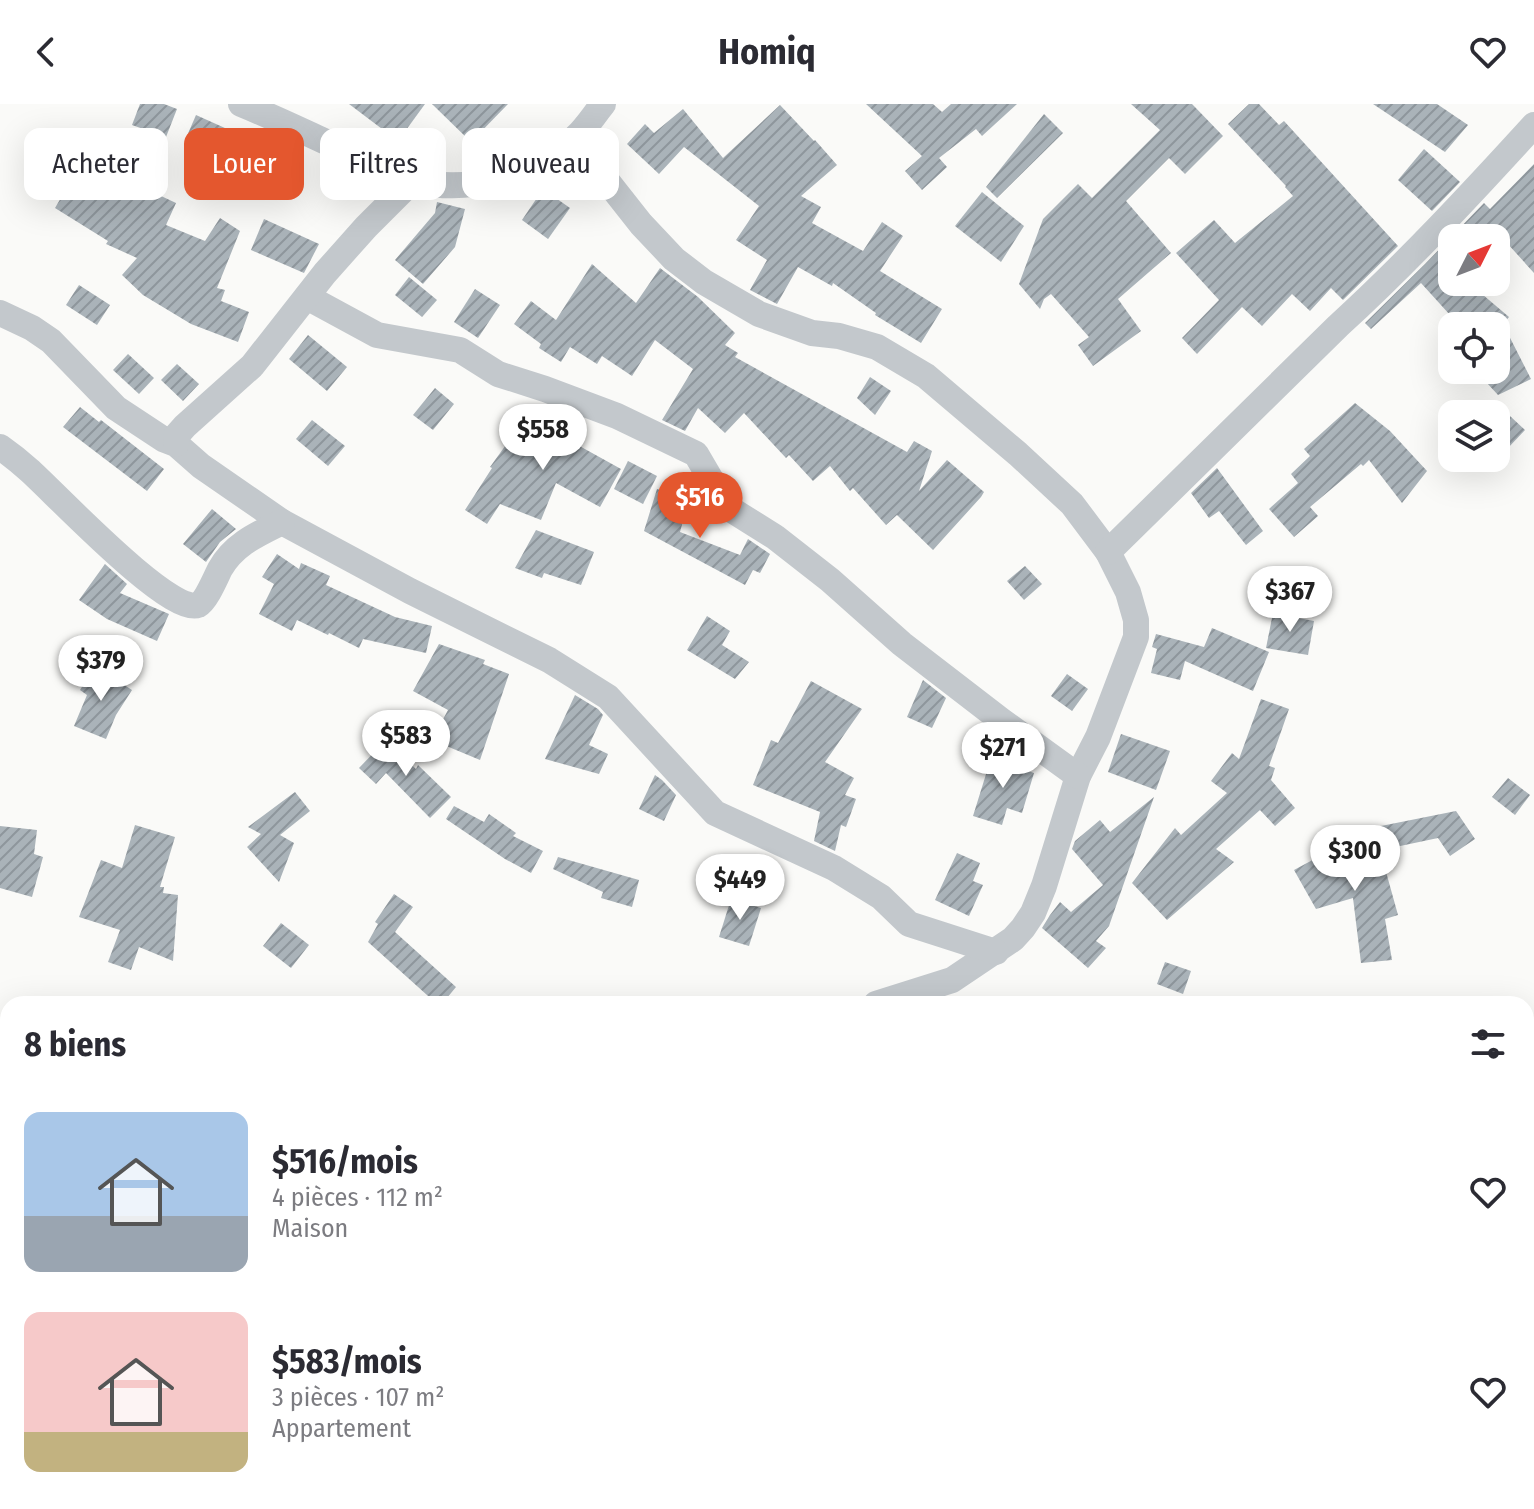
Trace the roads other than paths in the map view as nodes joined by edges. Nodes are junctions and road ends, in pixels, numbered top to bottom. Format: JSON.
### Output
{"nodes":[{"id":1,"x":241,"y":104,"type":"edge"},
{"id":2,"x":603,"y":104,"type":"edge"},
{"id":3,"x":1534,"y":125,"type":"edge"},
{"id":4,"x":584,"y":128,"type":"edge"},
{"id":5,"x":320,"y":138,"type":"edge"},
{"id":6,"x":619,"y":197,"type":"edge"},
{"id":7,"x":393,"y":200,"type":"edge"},
{"id":8,"x":307,"y":297,"type":"junction"},
{"id":9,"x":0,"y":313,"type":"edge"},
{"id":10,"x":176,"y":444,"type":"junction"},
{"id":11,"x":0,"y":447,"type":"edge"},
{"id":12,"x":282,"y":522,"type":"junction"},
{"id":13,"x":1108,"y":552,"type":"junction"},
{"id":14,"x":1078,"y":776,"type":"junction"},
{"id":15,"x":996,"y":952,"type":"junction"},
{"id":16,"x":901,"y":996,"type":"edge"}],
"edges":[{"from":1,"to":5,"type":"street"},
{"from":2,"to":4,"type":"street"},
{"from":3,"to":13,"type":"street"},
{"from":6,"to":13,"type":"street"},
{"from":7,"to":8,"type":"street"},
{"from":8,"to":10,"type":"street"},
{"from":8,"to":14,"type":"street"},
{"from":9,"to":10,"type":"street"},
{"from":10,"to":12,"type":"street"},
{"from":11,"to":12,"type":"street"},
{"from":12,"to":15,"type":"street"},
{"from":13,"to":14,"type":"street"},
{"from":14,"to":15,"type":"street"},
{"from":15,"to":16,"type":"street"}]}
